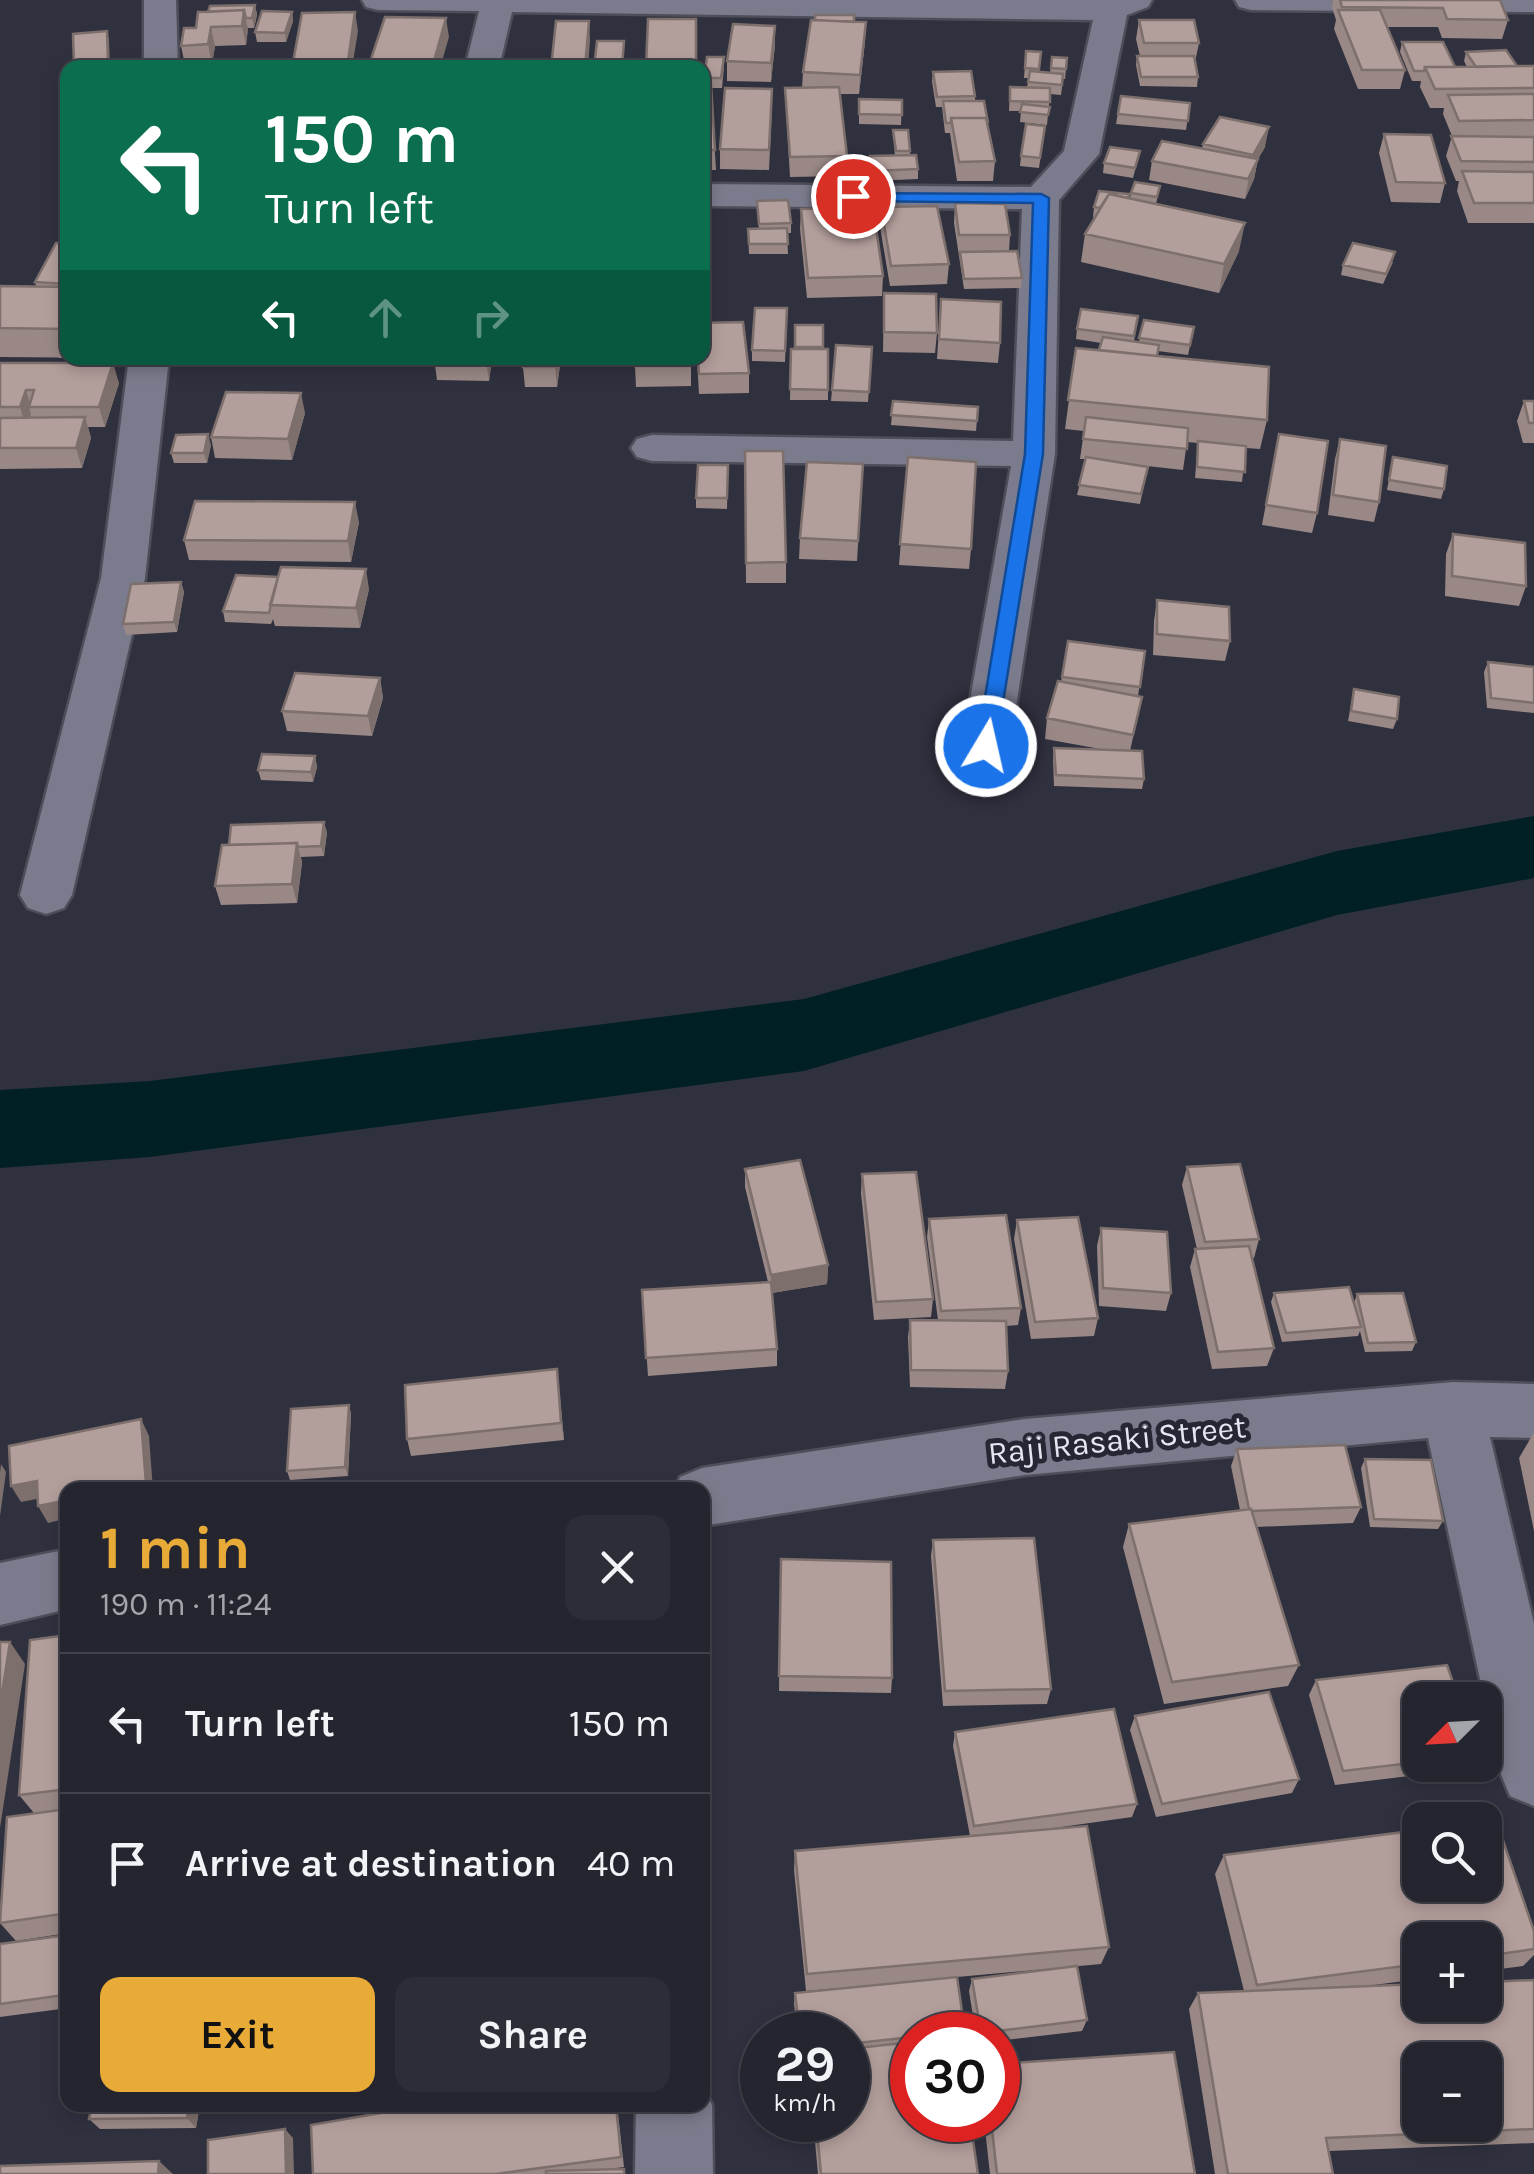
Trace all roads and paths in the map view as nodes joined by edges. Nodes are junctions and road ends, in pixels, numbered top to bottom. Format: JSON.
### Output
{"nodes":[{"id":1,"x":160,"y":0,"type":"edge"},
{"id":2,"x":378,"y":0,"type":"edge"},
{"id":3,"x":1251,"y":0,"type":"edge"},
{"id":4,"x":496,"y":2,"type":"edge"},
{"id":5,"x":1124,"y":5,"type":"edge"},
{"id":6,"x":1528,"y":5,"type":"edge"},
{"id":7,"x":160,"y":60,"type":"edge"},
{"id":8,"x":484,"y":60,"type":"edge"},
{"id":9,"x":710,"y":194,"type":"edge"},
{"id":10,"x":1041,"y":198,"type":"junction"},
{"id":11,"x":148,"y":365,"type":"edge"},
{"id":12,"x":652,"y":448,"type":"dead end"},
{"id":13,"x":1034,"y":454,"type":"junction"},
{"id":14,"x":986,"y":746,"type":"dead end"},
{"id":15,"x":46,"y":895,"type":"dead end"},
{"id":16,"x":1453,"y":1409,"type":"junction"},
{"id":17,"x":1534,"y":1410,"type":"edge"},
{"id":18,"x":710,"y":1495,"type":"edge"},
{"id":19,"x":60,"y":1581,"type":"edge"},
{"id":20,"x":0,"y":1594,"type":"edge"},
{"id":21,"x":1534,"y":1772,"type":"edge"},
{"id":22,"x":674,"y":2112,"type":"edge"},
{"id":23,"x":674,"y":2174,"type":"edge"}],
"edges":[{"from":1,"to":7,"type":"street"},
{"from":2,"to":4,"type":"street"},
{"from":3,"to":6,"type":"street"},
{"from":4,"to":5,"type":"street"},
{"from":4,"to":8,"type":"street"},
{"from":5,"to":10,"type":"street"},
{"from":9,"to":10,"type":"street"},
{"from":10,"to":13,"type":"street"},
{"from":11,"to":15,"type":"street"},
{"from":12,"to":13,"type":"street"},
{"from":13,"to":14,"type":"street"},
{"from":16,"to":17,"type":"street","name":"Raji Rasaki Street"},
{"from":16,"to":18,"type":"street","name":"Raji Rasaki Street"},
{"from":16,"to":21,"type":"street"},
{"from":19,"to":20,"type":"street"},
{"from":22,"to":23,"type":"street"}]}
